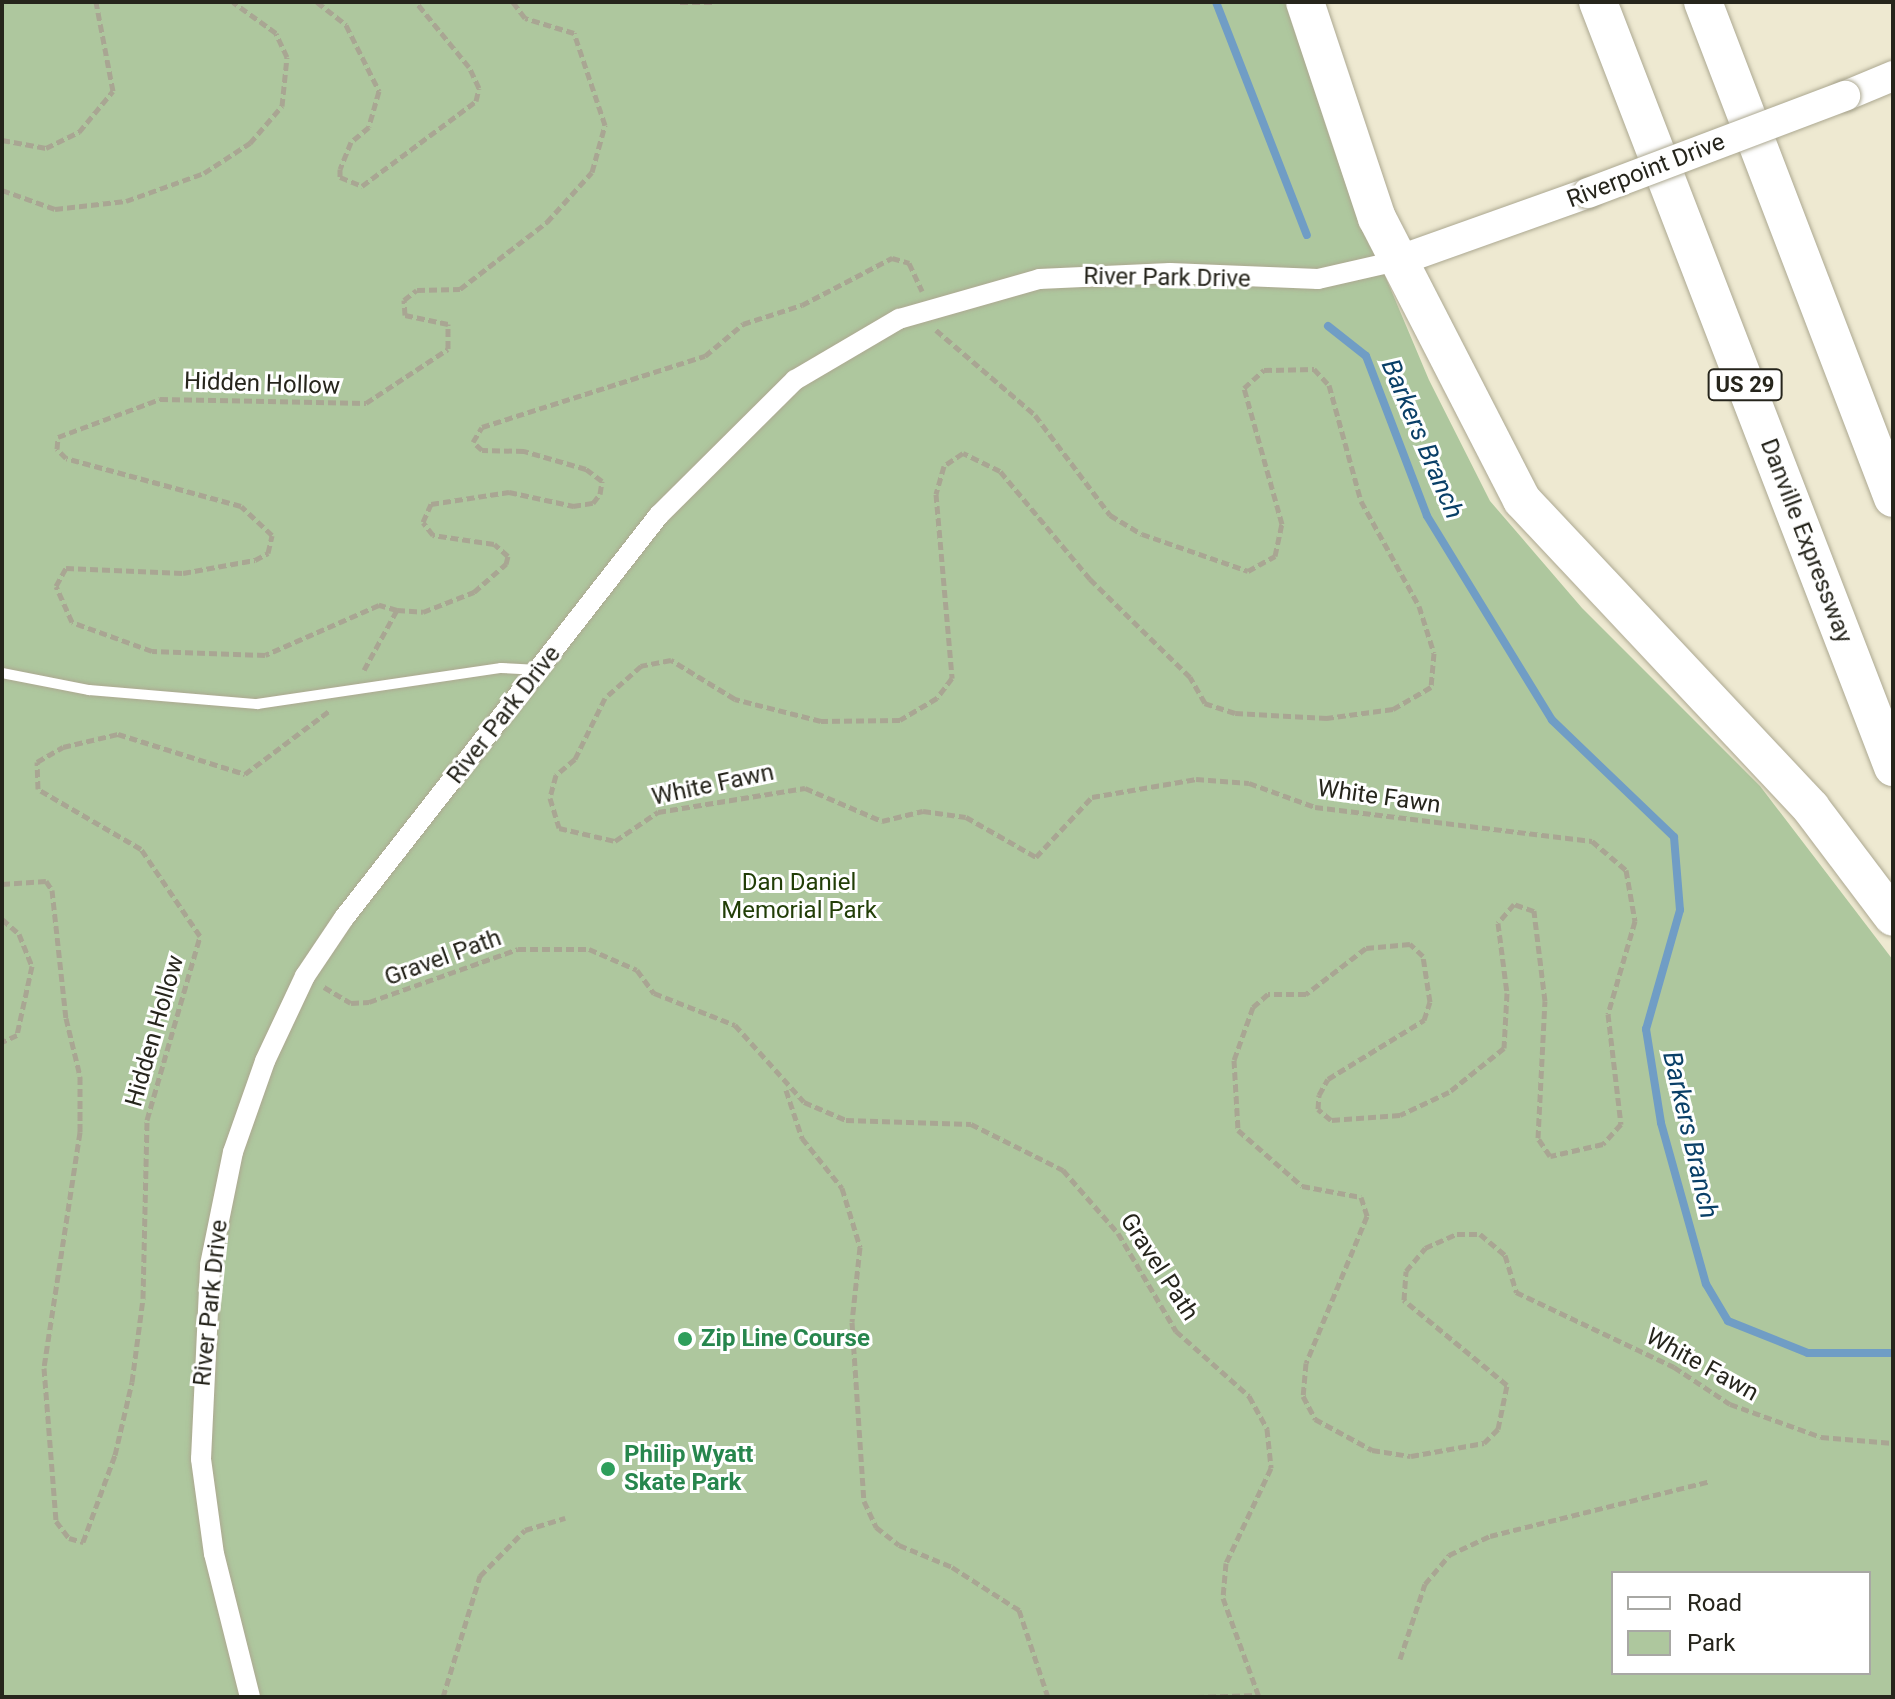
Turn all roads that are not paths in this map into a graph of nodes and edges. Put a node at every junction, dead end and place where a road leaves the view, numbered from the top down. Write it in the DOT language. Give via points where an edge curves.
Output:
graph roads {
  1 [pos="1305,2"];
  2 [pos="1598,2"];
  3 [pos="1703,2"];
  4 [pos="1893,76"];
  5 [pos="1397,261"];
  6 [pos="1893,498"];
  7 [pos="540,670"];
  8 [pos="2,673"];
  9 [pos="1893,767"];
  10 [pos="1893,917"];
  11 [pos="250,1697"];
  1 -- 5 [label="highway"];
  2 -- 9 [label="highway, Danville Expressway / US 29"];
  3 -- 6 [label="highway"];
  4 -- 5 [label="street, Riverpoint Drive, bridge"];
  5 -- 7 [label="street, River Park Drive" via="1318,279 1144,273 1039,279 927,309 849,344 761,409 659,515"];
  5 -- 10 [label="highway" via="1522,500 1811,808"];
  7 -- 8 [label="lane" via="501,668 257,704 173,700"];
  7 -- 11 [label="street, River Park Drive" via="305,976 233,1152 200,1364 201,1459 214,1554"];
}
